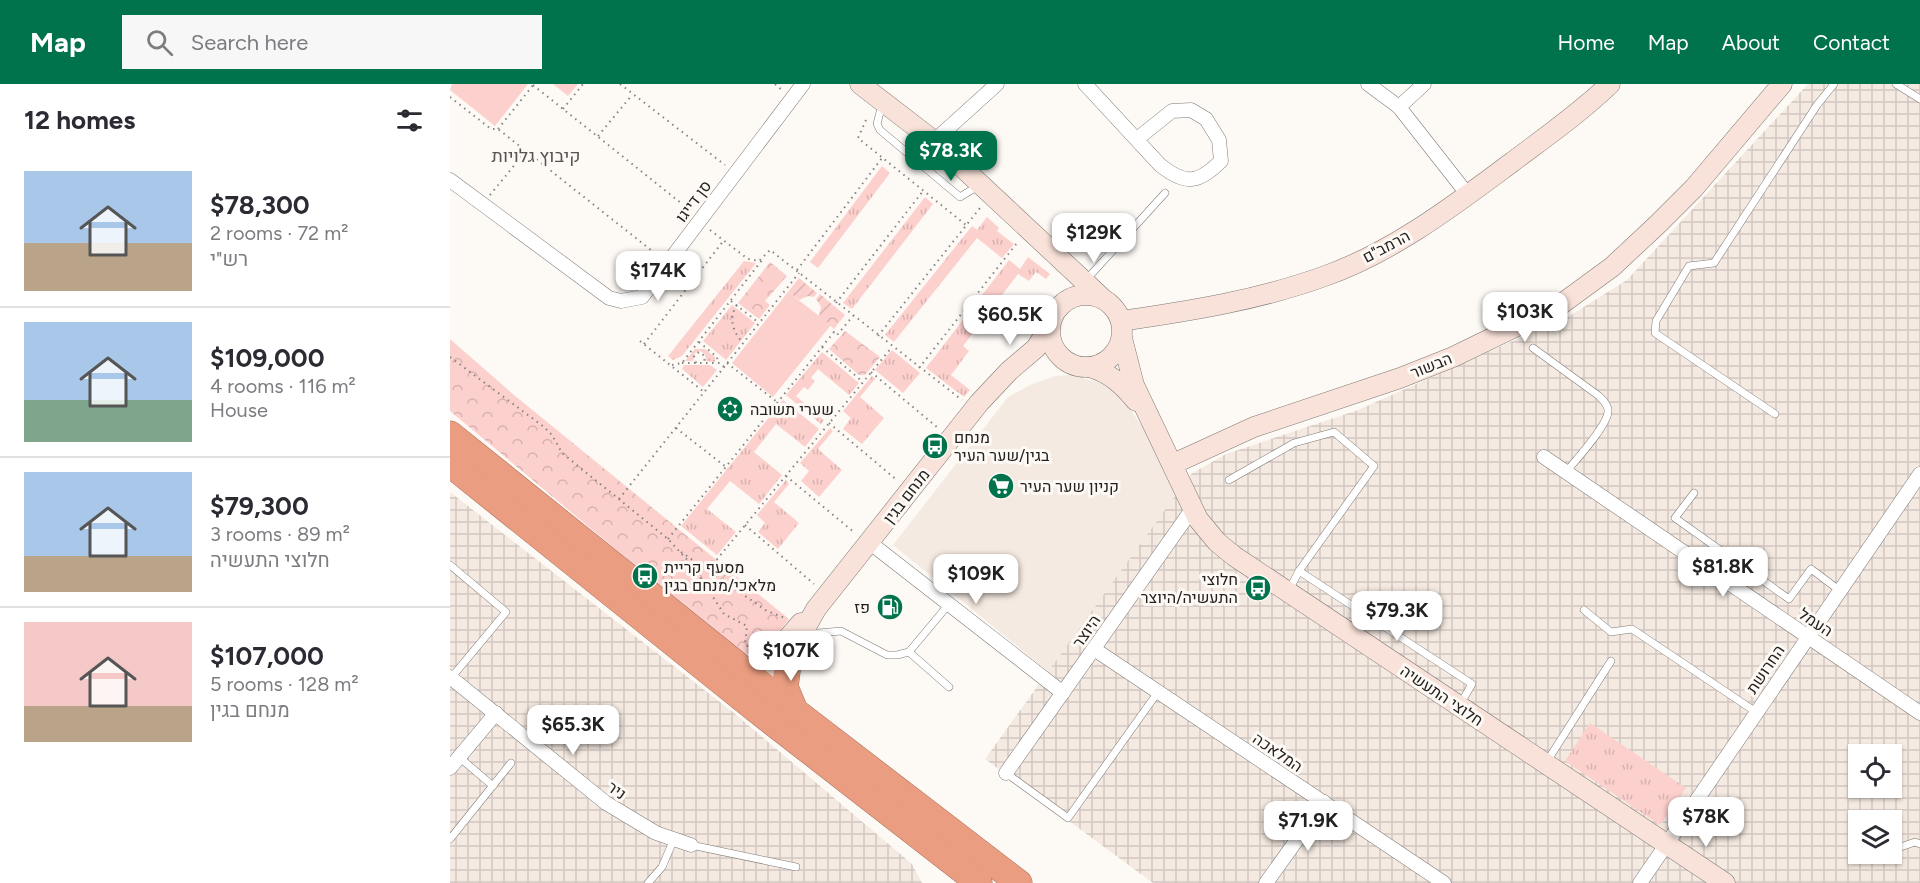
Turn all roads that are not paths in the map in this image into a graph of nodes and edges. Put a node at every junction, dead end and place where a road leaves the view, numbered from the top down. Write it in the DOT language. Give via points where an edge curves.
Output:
graph roads {
  1 [pos="803,84"];
  2 [pos="860,84"];
  3 [pos="997,84"];
  4 [pos="1085,84"];
  5 [pos="1368,84"];
  6 [pos="1424,84"];
  7 [pos="1610,84"];
  8 [pos="1782,84"];
  9 [pos="1834,84"];
  10 [pos="1896,84"];
  11 [pos="1920,99"];
  12 [pos="883,101"];
  13 [pos="1399,107"];
  14 [pos="1137,139"];
  15 [pos="934,141"];
  16 [pos="450,180"];
  17 [pos="981,184"];
  18 [pos="1165,193"];
  19 [pos="1468,195"];
  20 [pos="1061,259"];
  21 [pos="1085,281"];
  22 [pos="1101,297"];
  23 [pos="1059,307"];
  24 [pos="1050,326"];
  25 [pos="1122,330"];
  26 [pos="1533,348"];
  27 [pos="1067,362"];
  28 [pos="1089,367"];
  29 [pos="996,384"];
  30 [pos="1775,414"];
  31 [pos="1151,419"];
  32 [pos="450,434"];
  33 [pos="1544,457"];
  34 [pos="450,464"];
  35 [pos="1173,464"];
  36 [pos="1566,472"];
  37 [pos="1920,474"];
  38 [pos="1229,480"];
  39 [pos="1694,493"];
  40 [pos="1193,508"];
  41 [pos="863,538"];
  42 [pos="450,565"];
  43 [pos="1299,571"];
  44 [pos="1839,590"];
  45 [pos="1288,592"];
  46 [pos="949,604"];
  47 [pos="816,609"];
  48 [pos="1584,610"];
  49 [pos="1807,636"];
  50 [pos="795,645"];
  51 [pos="1094,649"];
  52 [pos="909,652"];
  53 [pos="1611,661"];
  54 [pos="451,677"];
  55 [pos="757,682"];
  56 [pos="949,687"];
  57 [pos="1158,692"];
  58 [pos="1063,693"];
  59 [pos="1459,706"];
  60 [pos="795,711"];
  61 [pos="1756,712"];
  62 [pos="496,713"];
  63 [pos="1920,713"];
  64 [pos="454,763"];
  65 [pos="511,763"];
  66 [pos="1545,763"];
  67 [pos="1006,773"];
  68 [pos="493,786"];
  69 [pos="1324,802"];
  70 [pos="450,839"];
  71 [pos="674,839"];
  72 [pos="1667,844"];
  73 [pos="1920,844"];
  74 [pos="691,845"];
  75 [pos="1902,847"];
  76 [pos="796,867"];
  77 [pos="976,879"];
  78 [pos="648,883"];
  79 [pos="1019,883"];
  80 [pos="1266,883"];
  81 [pos="1444,883"];
  82 [pos="1640,883"];
  83 [pos="1725,883"];
  1 -- 16 [label="street, סן דייגו" via="642,297 632,301 609,298"];
  2 -- 12 [label="street"];
  3 -- 15 [label="street"];
  4 -- 14 [label="street"];
  5 -- 13 [label="street"];
  6 -- 13 [label="street"];
  7 -- 19 [label="street, הרמב\"ם"];
  8 -- 35 [label="street, הבשור" via="1658,225 1612,267 1560,305 1453,357 1254,427"];
  9 -- 30 [label="lane" via="1714,263 1689,266 1656,321 1656,333"];
  10 -- 11 [label="lane"];
  12 -- 15 [label="street"];
  12 -- 17 [label="lane" via="876,124 880,130 960,197"];
  13 -- 19 [label="street"];
  14 -- 14 [label="street" via="1160,165 1184,180 1205,176 1221,161 1219,140 1206,119 1191,110 1172,111"];
  15 -- 17 [label="street"];
  17 -- 20 [label="street"];
  18 -- 21 [label="lane"];
  19 -- 25 [label="street, הרמב\"ם" via="1377,252 1326,276"];
  20 -- 21 [label="street"];
  20 -- 23 [label="street" via="1067,288"];
  21 -- 22 [label="street"];
  22 -- 23 [label="street" via="1078,295"];
  22 -- 25 [label="street" via="1117,311"];
  23 -- 24 [label="street"];
  24 -- 27 [label="street" via="1055,350"];
  24 -- 29 [label="street, מנחם בגין" via="1036,348"];
  25 -- 28 [label="street" via="1114,355"];
  25 -- 31 [label="street, חלוצי התעשיה" via="1128,371"];
  26 -- 36 [label="lane" via="1606,404 1604,423"];
  27 -- 28 [label="street"];
  27 -- 29 [label="street, מנחם בגין" via="1023,367"];
  28 -- 31 [label="street, חלוצי התעשיה" via="1115,378"];
  29 -- 41 [label="street, מנחם בגין"];
  31 -- 35 [label="street, חלוצי התעשיה"];
  32 -- 55 [label="highway"];
  33 -- 36 [label="street, העמל"];
  34 -- 55 [label="highway"];
  35 -- 40 [label="street, חלוצי התעשיה"];
  36 -- 49 [label="street, העמל"];
  37 -- 44 [label="street, החרושת"];
  38 -- 43 [label="lane" via="1294,443 1334,432 1374,466"];
  39 -- 44 [label="lane" via="1675,518 1789,599 1811,569"];
  40 -- 45 [label="street, חלוצי התעשיה" via="1217,542"];
  40 -- 51 [label="street, היוצר"];
  41 -- 46 [label="street"];
  41 -- 47 [label="street, מנחם בגין"];
  42 -- 54 [label="lane" via="506,612"];
  43 -- 45 [label="lane"];
  43 -- 59 [label="lane" via="1472,684"];
  44 -- 49 [label="street, החרושת"];
  45 -- 59 [label="street, חלוצי התעשיה"];
  46 -- 52 [label="lane"];
  46 -- 58 [label="street"];
  47 -- 50 [label="street, מנחם בגין"];
  47 -- 55 [label="street, מנחם בגין" via="791,632"];
  48 -- 61 [label="lane" via="1611,632 1632,629"];
  49 -- 61 [label="street, החרושת"];
  49 -- 63 [label="street, העמל"];
  50 -- 52 [label="lane" via="829,630 850,634 887,655"];
  50 -- 55 [label="street, מנחם בגין"];
  50 -- 60 [label="highway" via="785,687"];
  51 -- 57 [label="street, המלאכה"];
  51 -- 58 [label="street, היוצר"];
  52 -- 56 [label="lane"];
  53 -- 66 [label="lane"];
  54 -- 62 [label="street, ניר"];
  55 -- 60 [label="highway"];
  55 -- 77 [label="highway" via="938,851 948,865"];
  57 -- 67 [label="lane" via="1068,818"];
  57 -- 69 [label="street, המלאכה"];
  58 -- 67 [label="street, היוצר"];
  59 -- 66 [label="street, חלוצי התעשיה"];
  60 -- 77 [label="highway"];
  61 -- 72 [label="street, החרושת"];
  62 -- 64 [label="street"];
  62 -- 71 [label="street, ניר" via="606,803 656,833"];
  64 -- 68 [label="lane"];
  65 -- 68 [label="lane"];
  66 -- 72 [label="street, חלוצי התעשיה"];
  68 -- 70 [label="lane"];
  69 -- 80 [label="street"];
  69 -- 81 [label="street, המלאכה"];
  71 -- 74 [label="street, ניר"];
  71 -- 78 [label="lane" via="662,867"];
  72 -- 82 [label="street, החרושת"];
  72 -- 83 [label="street, חלוצי התעשיה"];
  73 -- 75 [label="lane"];
  74 -- 76 [label="lane"];
  77 -- 79 [label="highway"];
}
